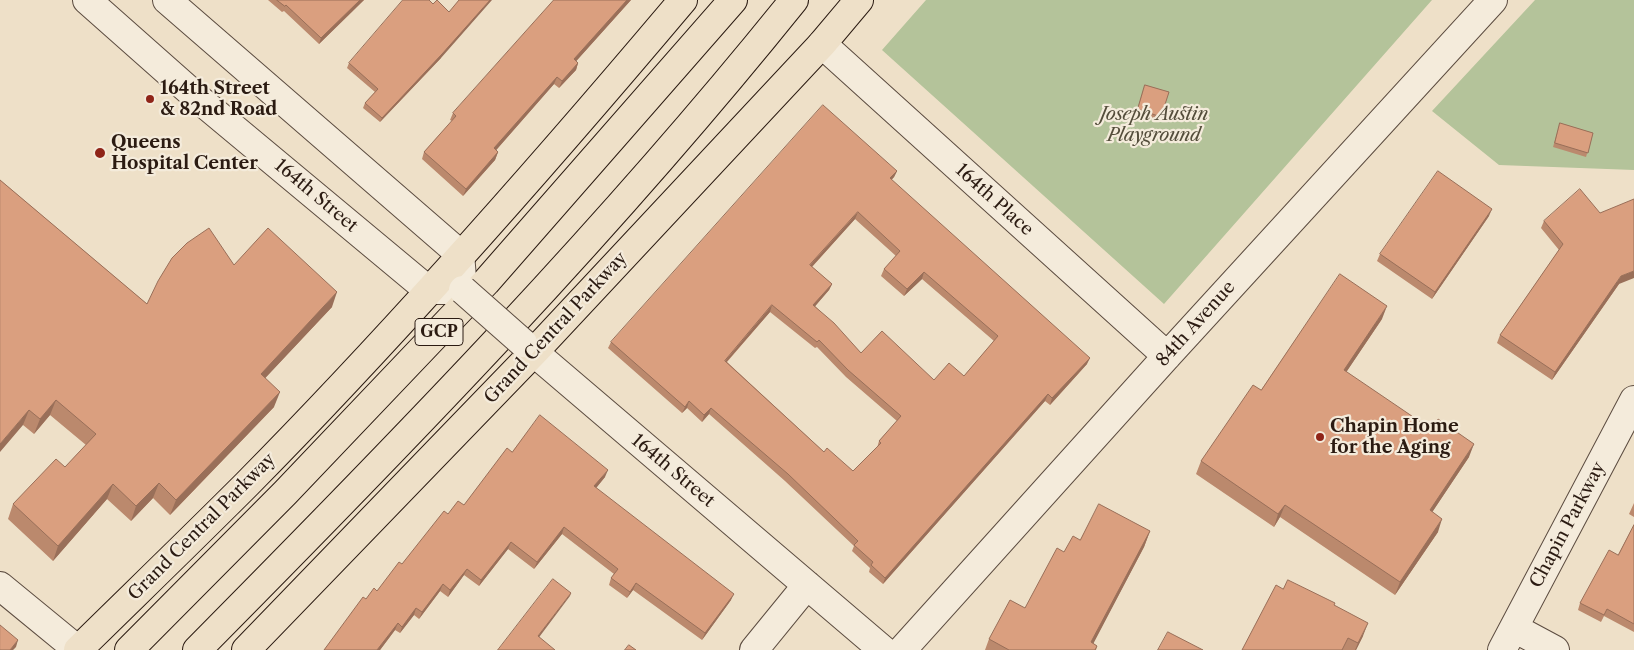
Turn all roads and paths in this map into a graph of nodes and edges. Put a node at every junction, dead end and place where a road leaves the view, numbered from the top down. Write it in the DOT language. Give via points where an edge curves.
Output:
graph roads {
  1 [pos="87,0"];
  2 [pos="167,0"];
  3 [pos="683,0"];
  4 [pos="733,0"];
  5 [pos="794,0"];
  6 [pos="859,0"];
  7 [pos="1493,0"];
  8 [pos="822,44"];
  9 [pos="460,254"];
  10 [pos="428,290"];
  11 [pos="463,290"];
  12 [pos="528,348"];
  13 [pos="1167,356"];
  14 [pos="1634,400"];
  15 [pos="807,585"];
  16 [pos="0,586"];
  17 [pos="1508,639"];
  18 [pos="78,650"];
  19 [pos="129,650"];
  20 [pos="197,650"];
  21 [pos="246,650"];
  22 [pos="754,650"];
  23 [pos="883,650"];
  24 [pos="902,650"];
  25 [pos="1555,650"];
  1 -- 10 [label="street, 164th Street" via="201,101"];
  2 -- 9 [label="street"];
  3 -- 9 [label="main road, Grand Central Parkway"];
  4 -- 19 [label="main road, Grand Central Parkway / GCP" via="486,282"];
  5 -- 20 [label="main road, Grand Central Parkway / GCP" via="580,248 385,459"];
  6 -- 8 [label="main road, Grand Central Parkway"];
  7 -- 13 [label="street, 84th Avenue"];
  8 -- 12 [label="main road, Grand Central Parkway"];
  8 -- 13 [label="street, 164th Place"];
  9 -- 10 [label="main road, Grand Central Parkway"];
  9 -- 11 [label="street"];
  10 -- 11 [label="street"];
  10 -- 18 [label="main road, Grand Central Parkway" via="247,483"];
  11 -- 12 [label="street, 164th Street, bridge"];
  12 -- 15 [label="street, 164th Street"];
  12 -- 21 [label="main road, Grand Central Parkway"];
  13 -- 24 [label="street, 84th Avenue"];
  14 -- 17 [label="street, Chapin Parkway"];
  15 -- 22 [label="street"];
  15 -- 23 [label="street, 164th Street"];
  16 -- 18 [label="street"];
  17 -- 25 [label="street"];
}
